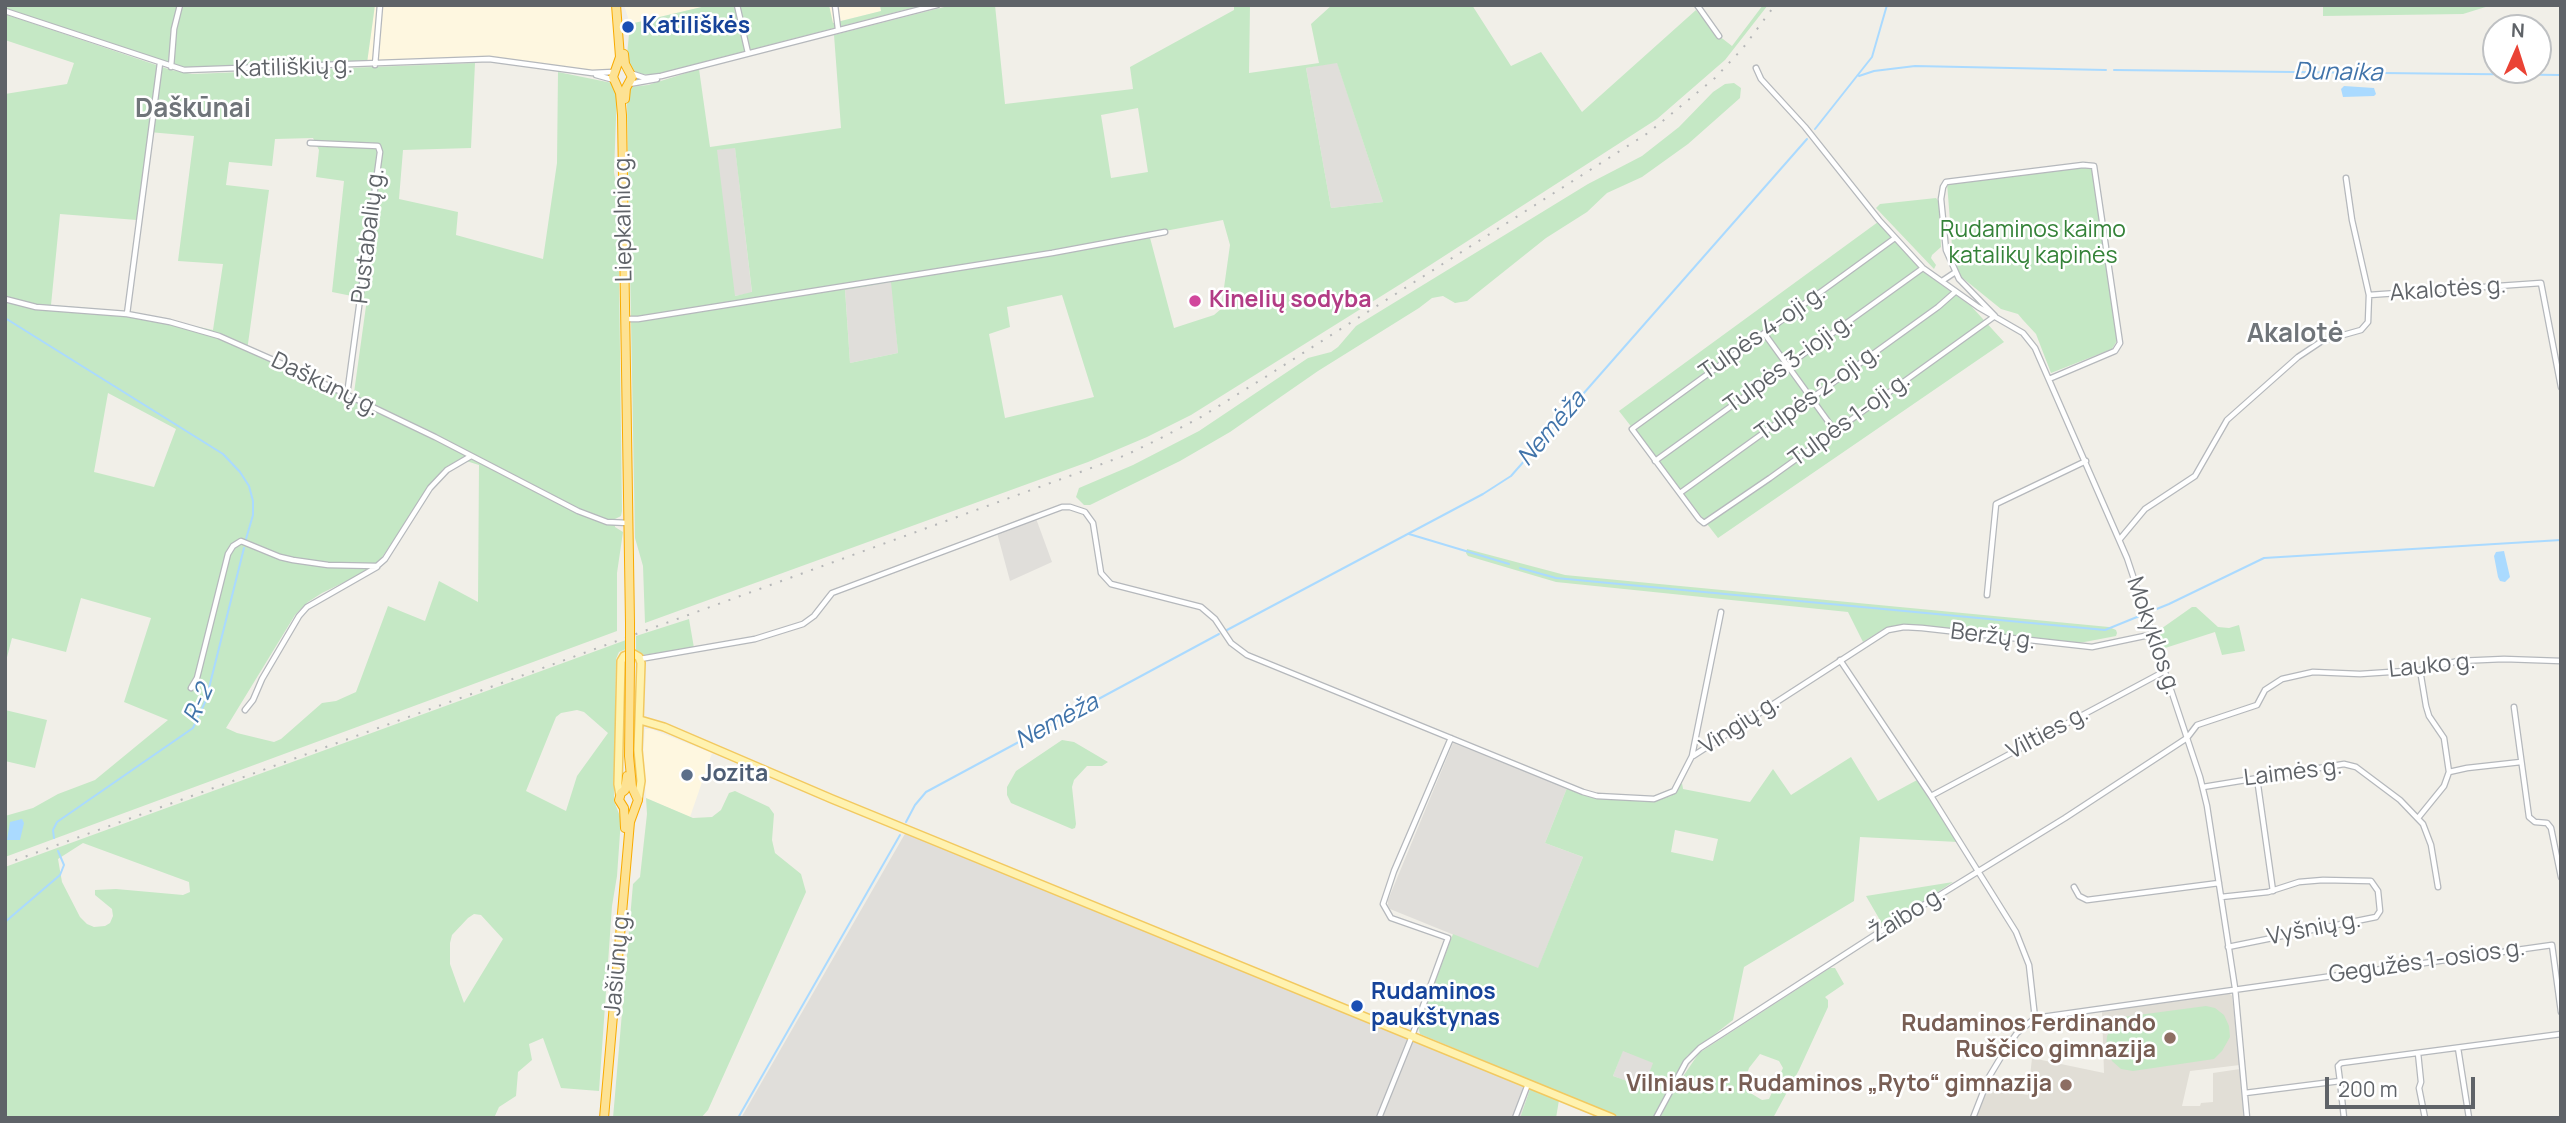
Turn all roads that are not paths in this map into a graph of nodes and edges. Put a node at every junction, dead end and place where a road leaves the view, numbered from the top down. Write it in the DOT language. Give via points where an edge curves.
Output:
graph roads {
  1 [pos="180,5"];
  2 [pos="380,5"];
  3 [pos="619,5"];
  4 [pos="737,5"];
  5 [pos="835,5"];
  6 [pos="937,5"];
  7 [pos="1697,5"];
  8 [pos="5,11"];
  9 [pos="838,29"];
  10 [pos="1718,36"];
  11 [pos="748,53"];
  12 [pos="160,63"];
  13 [pos="376,65"];
  14 [pos="171,67"];
  15 [pos="1756,68"];
  16 [pos="629,71"];
  17 [pos="661,76"];
  18 [pos="620,79"];
  19 [pos="310,143"];
  20 [pos="2346,178"];
  21 [pos="1165,232"];
  22 [pos="1895,238"];
  23 [pos="1923,268"];
  24 [pos="1954,273"];
  25 [pos="1942,281"];
  26 [pos="1955,292"];
  27 [pos="2369,295"];
  28 [pos="5,299"];
  29 [pos="127,314"];
  30 [pos="1995,316"];
  31 [pos="625,319"];
  32 [pos="1764,333"];
  33 [pos="1788,366"];
  34 [pos="2049,379"];
  35 [pos="2561,387"];
  36 [pos="347,395"];
  37 [pos="1812,398"];
  38 [pos="1835,431"];
  39 [pos="471,456"];
  40 [pos="1655,461"];
  41 [pos="2086,461"];
  42 [pos="1680,493"];
  43 [pos="628,523"];
  44 [pos="2120,539"];
  45 [pos="377,566"];
  46 [pos="1987,595"];
  47 [pos="1721,612"];
  48 [pos="2154,634"];
  49 [pos="640,659"];
  50 [pos="1840,660"];
  51 [pos="2561,661"];
  52 [pos="2420,670"];
  53 [pos="2165,671"];
  54 [pos="2304,673"];
  55 [pos="191,688"];
  56 [pos="2514,707"];
  57 [pos="245,710"];
  58 [pos="640,720"];
  59 [pos="1451,738"];
  60 [pos="2187,738"];
  61 [pos="1692,756"];
  62 [pos="2521,762"];
  63 [pos="2449,772"];
  64 [pos="2257,778"];
  65 [pos="2203,787"];
  66 [pos="630,794"];
  67 [pos="1931,796"];
  68 [pos="629,808"];
  69 [pos="2418,818"];
  70 [pos="1979,870"];
  71 [pos="2561,877"];
  72 [pos="2219,883"];
  73 [pos="2074,887"];
  74 [pos="2438,887"];
  75 [pos="2273,891"];
  76 [pos="2221,897"];
  77 [pos="2561,944"];
  78 [pos="2552,945"];
  79 [pos="2228,947"];
  80 [pos="2235,988"];
  81 [pos="2561,1012"];
  82 [pos="2035,1018"];
  83 [pos="2561,1034"];
  84 [pos="1412,1036"];
  85 [pos="2458,1048"];
  86 [pos="2418,1053"];
  87 [pos="2340,1081"];
  88 [pos="1529,1083"];
  89 [pos="2245,1093"];
  90 [pos="602,1118"];
  91 [pos="1379,1118"];
  92 [pos="1515,1118"];
  93 [pos="1612,1118"];
  94 [pos="1656,1118"];
  95 [pos="1973,1118"];
  96 [pos="2247,1118"];
  97 [pos="2344,1118"];
  98 [pos="2425,1118"];
  99 [pos="2469,1118"];
  1 -- 14 [label="street"];
  2 -- 13 [label="street"];
  3 -- 16 [label="highway, Liepkalnio g."];
  3 -- 18 [label="highway, Liepkalnio g."];
  4 -- 11 [label="street"];
  5 -- 9 [label="street"];
  6 -- 9 [label="street, Katiliškių g."];
  7 -- 10 [label="street"];
  8 -- 12 [label="street, Katiliškių g."];
  9 -- 11 [label="street, Katiliškių g."];
  11 -- 17 [label="street, Katiliškių g."];
  12 -- 14 [label="street, Katiliškių g."];
  12 -- 29 [label="street"];
  13 -- 14 [label="street, Katiliškių g." via="199,71"];
  13 -- 18 [label="street, Katiliškių g." via="489,59"];
  15 -- 22 [label="street, Mokyklos g."];
  16 -- 17 [label="street, Katiliškių g." via="640,77"];
  16 -- 18 [label="highway"];
  16 -- 18 [label="highway, Liepkalnio g." via="632,80"];
  17 -- 18 [label="street, Katiliškių g." via="652,81"];
  18 -- 31 [label="highway, Liepkalnio g."];
  19 -- 36 [label="street, Pustabalių g." via="378,146 380,152"];
  20 -- 27 [label="street, Akalotės g."];
  21 -- 31 [label="street"];
  22 -- 23 [label="street, Mokyklos g."];
  22 -- 32 [label="street, Tulpės 4-oji g."];
  23 -- 25 [label="street, Mokyklos g."];
  23 -- 33 [label="street, Tulpės 3-ioji g."];
  24 -- 25 [label="street"];
  24 -- 30 [label="street"];
  24 -- 34 [label="street" via="1944,242 1941,199 1946,181 2094,166 2120,343 2115,351"];
  25 -- 26 [label="street, Mokyklos g."];
  26 -- 30 [label="street, Mokyklos g."];
  26 -- 37 [label="street, Tulpės 2-oji g."];
  27 -- 35 [label="street, Akalotės g." via="2541,284"];
  27 -- 44 [label="street" via="2368,322 2361,330 2322,341 2298,357 2227,421 2195,476 2145,509"];
  28 -- 29 [label="street, Daškūnų g." via="36,307"];
  29 -- 36 [label="street, Daškūnų g." via="219,335"];
  30 -- 34 [label="street, Mokyklos g." via="2030,340"];
  30 -- 38 [label="street, Tulpės 1-oji g."];
  31 -- 43 [label="highway, Liepkalnio g."];
  32 -- 33 [label="street"];
  32 -- 40 [label="street, Tulpės 4-oji g." via="1632,429"];
  33 -- 37 [label="street"];
  33 -- 40 [label="street, Tulpės 3-ioji g."];
  34 -- 41 [label="street, Mokyklos g."];
  36 -- 39 [label="street, Daškūnų g."];
  37 -- 38 [label="street"];
  37 -- 42 [label="street, Tulpės 2-oji g."];
  38 -- 42 [label="street, Tulpės 1-oji g." via="1704,523"];
  39 -- 43 [label="street, Daškūnų g." via="586,514"];
  39 -- 45 [label="street" via="447,470 430,488"];
  40 -- 42 [label="street"];
  41 -- 44 [label="street, Mokyklos g."];
  41 -- 46 [label="street" via="1996,503"];
  43 -- 66 [label="highway, Jašiūnų g., bridge"];
  44 -- 48 [label="street, Mokyklos g."];
  45 -- 55 [label="street" via="293,560 236,543 228,554"];
  45 -- 57 [label="street" via="307,607"];
  47 -- 61 [label="street, Vingių g."];
  48 -- 50 [label="street, Beržų g." via="2078,647 1905,627 1881,633"];
  48 -- 53 [label="street, Mokyklos g."];
  49 -- 58 [label="main road"];
  49 -- 59 [label="street" via="755,639 803,624 832,593 1070,506 1085,512 1093,523 1101,573 1111,584 1201,607 1247,655"];
  49 -- 66 [label="main road" via="628,654 621,661 618,784"];
  50 -- 61 [label="street, Vingių g."];
  50 -- 67 [label="street"];
  51 -- 52 [label="street, Lauko g." via="2471,660"];
  52 -- 54 [label="street, Lauko g."];
  52 -- 63 [label="street" via="2429,716 2444,738"];
  53 -- 60 [label="street, Mokyklos g."];
  53 -- 67 [label="street, Vilties g."];
  54 -- 60 [label="street, Žaibo g." via="2265,690 2253,707 2203,722"];
  56 -- 62 [label="street"];
  58 -- 66 [label="main road"];
  58 -- 84 [label="main road"];
  59 -- 61 [label="street" via="1597,796 1654,799 1669,794"];
  59 -- 84 [label="street" via="1383,904 1391,918 1448,938"];
  60 -- 65 [label="street, Mokyklos g."];
  60 -- 70 [label="street, Žaibo g."];
  62 -- 63 [label="street"];
  62 -- 71 [label="street" via="2529,817 2551,828"];
  63 -- 69 [label="street" via="2444,786"];
  64 -- 65 [label="street, Laimės g."];
  64 -- 69 [label="street, Laimės g." via="2350,764"];
  64 -- 75 [label="street"];
  65 -- 72 [label="street, Mokyklos g."];
  66 -- 68 [label="highway, Jašiūnų g."];
  66 -- 68 [label="highway, Jašiūnų g." via="619,803"];
  67 -- 70 [label="street"];
  68 -- 90 [label="highway, Jašiūnų g."];
  69 -- 74 [label="street, Laimės g." via="2431,845"];
  70 -- 82 [label="street" via="2023,945"];
  70 -- 94 [label="street, Žaibo g." via="1700,1048 1686,1062"];
  72 -- 73 [label="street" via="2087,900"];
  72 -- 76 [label="street, Mokyklos g."];
  75 -- 76 [label="street, Vyšnių g."];
  75 -- 79 [label="street, Vyšnių g." via="2299,882 2371,881 2378,891 2380,911 2376,916"];
  76 -- 79 [label="street, Mokyklos g."];
  77 -- 78 [label="street"];
  78 -- 80 [label="street, Gegužės 1-osios g."];
  78 -- 81 [label="street, Gegužės 1-osios g."];
  79 -- 80 [label="street, Mokyklos g."];
  80 -- 82 [label="street, Gegužės 1-osios g."];
  80 -- 89 [label="street, Mokyklos g."];
  82 -- 95 [label="street" via="2007,1047"];
  83 -- 85 [label="street"];
  84 -- 88 [label="main road"];
  84 -- 91 [label="street"];
  85 -- 86 [label="street"];
  85 -- 99 [label="street"];
  86 -- 87 [label="street" via="2341,1063"];
  86 -- 98 [label="street"];
  87 -- 89 [label="street"];
  87 -- 97 [label="street"];
  88 -- 92 [label="street"];
  88 -- 93 [label="main road"];
  89 -- 96 [label="street, Mokyklos g."];
}
